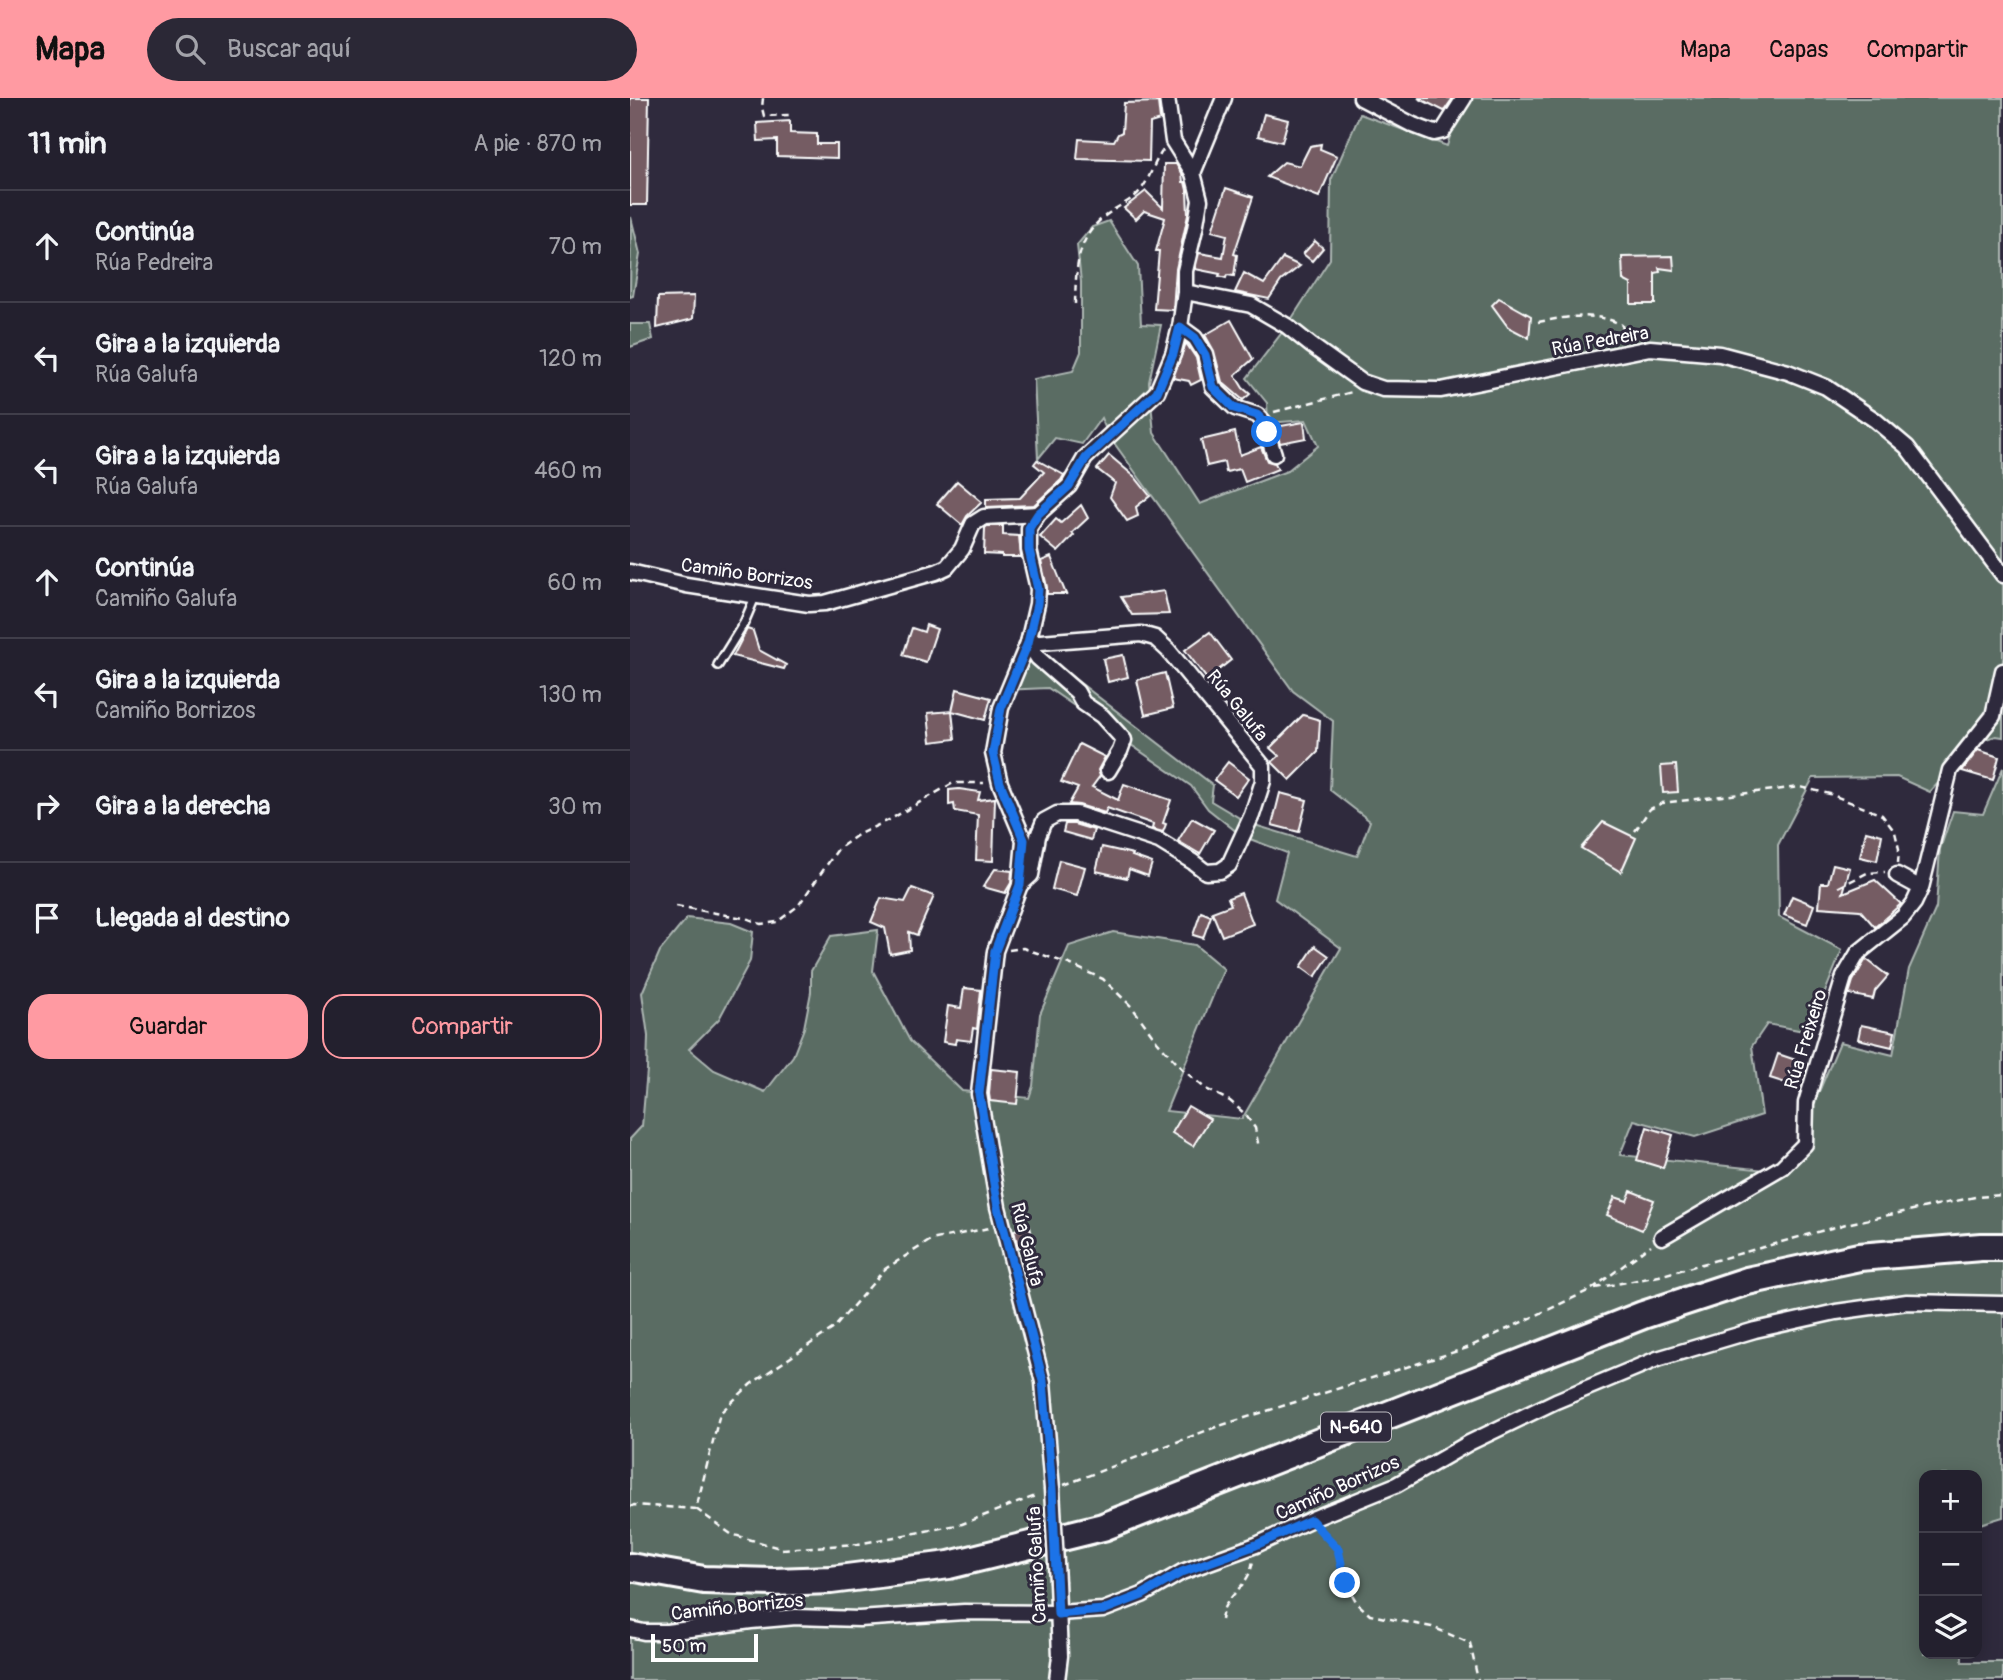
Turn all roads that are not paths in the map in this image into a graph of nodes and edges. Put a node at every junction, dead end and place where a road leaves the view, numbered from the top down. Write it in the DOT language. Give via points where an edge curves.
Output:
graph roads {
  1 [pos="1167,98"];
  2 [pos="1224,98"];
  3 [pos="1361,98"];
  4 [pos="1464,98"];
  5 [pos="1193,173"];
  6 [pos="1185,292"];
  7 [pos="1180,327"];
  8 [pos="1274,454"];
  9 [pos="1038,514"];
  10 [pos="630,572"];
  11 [pos="2003,575"];
  12 [pos="755,596"];
  13 [pos="1028,643"];
  14 [pos="718,665"];
  15 [pos="2003,671"];
  16 [pos="1108,771"];
  17 [pos="1897,875"];
  18 [pos="1020,885"];
  19 [pos="1921,888"];
  20 [pos="1662,1237"];
  21 [pos="2003,1247"];
  22 [pos="2003,1304"];
  23 [pos="1052,1489"];
  24 [pos="630,1567"];
  25 [pos="1058,1614"];
  26 [pos="630,1629"];
  27 [pos="1057,1680"];
  1 -- 5 [label="street" via="1173,141"];
  2 -- 5 [label="street"];
  3 -- 4 [label="street" via="1434,133 1443,131"];
  5 -- 6 [label="street" via="1200,200"];
  6 -- 7 [label="street"];
  6 -- 11 [label="street, Rúa Pedreira" via="1251,305 1362,382 1383,388 1441,390 1650,348 1720,354 1788,372 1826,387 1907,447"];
  7 -- 8 [label="street" via="1195,338 1205,355 1213,387 1234,408 1263,421"];
  7 -- 9 [label="street" via="1157,392 1086,458 1069,486"];
  9 -- 12 [label="street, Camiño Borrizos" via="984,517 973,524 962,549 947,567 936,572 825,603"];
  9 -- 13 [label="street, Rúa Galufa" via="1029,528 1038,589"];
  10 -- 12 [label="street, Camiño Borrizos"];
  12 -- 14 [label="lane"];
  13 -- 16 [label="street" via="1124,740"];
  13 -- 18 [label="street, Rúa Galufa" via="1001,708 993,753 1024,840"];
  13 -- 18 [label="street, Rúa Galufa" via="1141,634 1155,638 1263,766 1263,781 1229,865 1220,871 1206,872 1160,841 1076,814 1057,814 1044,821 1031,875"];
  15 -- 19 [label="street, Rúa Freixeiro" via="1993,716 1950,771"];
  17 -- 19 [label="street"];
  18 -- 23 [label="street, Rúa Galufa" via="995,951 979,1094 998,1207 1043,1381"];
  19 -- 20 [label="street, Rúa Freixeiro" via="1903,917 1858,953 1844,977 1806,1103 1805,1144 1782,1167"];
  21 -- 24 [label="highway, N-640" via="1859,1257 1747,1281 1643,1315 1102,1527 949,1565 831,1580 774,1582 704,1580"];
  22 -- 25 [label="street, Camiño Borrizos" via="1907,1302 1836,1312 1657,1359 1556,1401 1396,1485 1182,1572 1142,1595 1103,1610"];
  23 -- 25 [label="street, Camiño Galufa, bridge"];
  25 -- 26 [label="street, Camiño Borrizos" via="796,1617 667,1632"];
  25 -- 27 [label="street, Camiño Galufa"];
}
